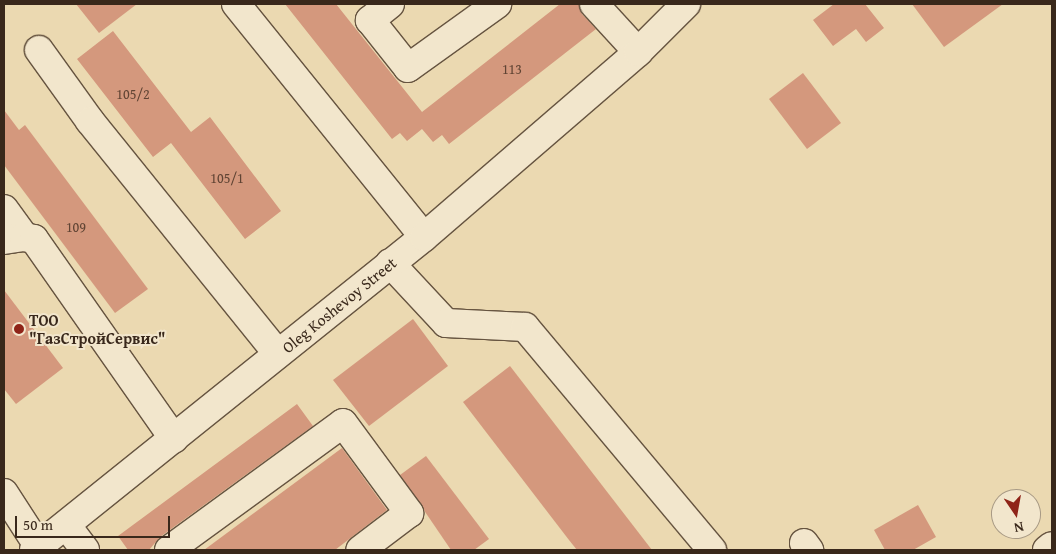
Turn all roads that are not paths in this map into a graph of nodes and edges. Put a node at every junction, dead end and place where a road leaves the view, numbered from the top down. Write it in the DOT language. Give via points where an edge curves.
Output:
graph roads {
  1 [pos="236,4"];
  2 [pos="497,4"];
  3 [pos="594,4"];
  4 [pos="686,4"];
  5 [pos="372,9"];
  6 [pos="39,50"];
  7 [pos="638,52"];
  8 [pos="4,209"];
  9 [pos="424,237"];
  10 [pos="14,238"];
  11 [pos="390,263"];
  12 [pos="278,354"];
  13 [pos="174,439"];
  14 [pos="4,493"];
  15 [pos="67,526"];
  16 [pos="1052,546"];
  17 [pos="37,549"];
  18 [pos="85,550"];
  19 [pos="169,550"];
  20 [pos="360,550"];
  21 [pos="712,550"];
  22 [pos="1047,550"];
  1 -- 9 [label="street"];
  2 -- 5 [label="street" via="408,68"];
  3 -- 7 [label="street"];
  4 -- 7 [label="street, Oleg Koshevoy Street"];
  6 -- 12 [label="street" via="90,121"];
  7 -- 9 [label="street, Oleg Koshevoy Street"];
  8 -- 10 [label="street"];
  9 -- 11 [label="street, Oleg Koshevoy Street"];
  10 -- 13 [label="street" via="34,240"];
  11 -- 12 [label="street, Oleg Koshevoy Street"];
  11 -- 21 [label="street" via="446,323 525,327"];
  12 -- 13 [label="street, Oleg Koshevoy Street"];
  13 -- 15 [label="street, Oleg Koshevoy Street"];
  14 -- 17 [label="street"];
  15 -- 17 [label="street, Oleg Koshevoy Street"];
  15 -- 18 [label="street"];
  16 -- 22 [label="street"];
  19 -- 20 [label="street" via="343,423 409,512"];
}
